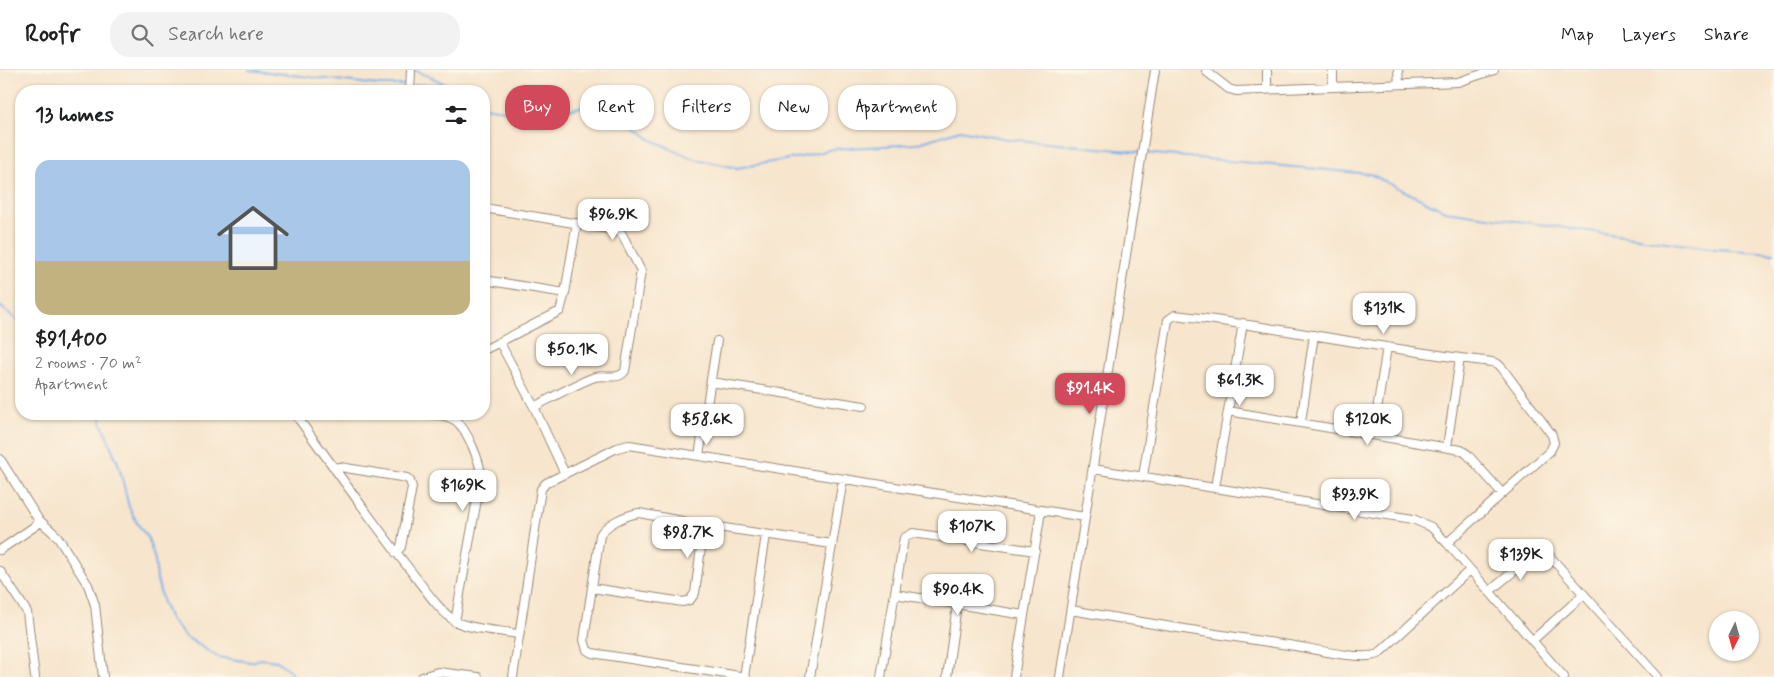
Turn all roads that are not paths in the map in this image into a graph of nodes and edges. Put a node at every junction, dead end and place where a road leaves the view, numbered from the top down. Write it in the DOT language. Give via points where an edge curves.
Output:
graph roads {
  1 [pos="411,70"];
  2 [pos="1155,70"];
  3 [pos="1206,70"];
  4 [pos="1267,70"];
  5 [pos="1333,70"];
  6 [pos="1398,70"];
  7 [pos="1494,70"];
  8 [pos="1472,74"];
  9 [pos="1399,84"];
  10 [pos="410,85"];
  11 [pos="1333,87"];
  12 [pos="1267,89"];
  13 [pos="490,209"];
  14 [pos="577,223"];
  15 [pos="490,281"];
  16 [pos="566,293"];
  17 [pos="1243,322"];
  18 [pos="1314,336"];
  19 [pos="717,341"];
  20 [pos="500,343"];
  21 [pos="490,347"];
  22 [pos="1387,347"];
  23 [pos="1460,358"];
  24 [pos="711,382"];
  25 [pos="864,406"];
  26 [pos="534,407"];
  27 [pos="1228,411"];
  28 [pos="299,420"];
  29 [pos="455,420"];
  30 [pos="1300,422"];
  31 [pos="1373,435"];
  32 [pos="1446,447"];
  33 [pos="699,456"];
  34 [pos="0,459"];
  35 [pos="334,468"];
  36 [pos="1093,469"];
  37 [pos="565,474"];
  38 [pos="1143,476"];
  39 [pos="843,479"];
  40 [pos="1215,487"];
  41 [pos="1502,493"];
  42 [pos="1041,511"];
  43 [pos="1085,517"];
  44 [pos="40,522"];
  45 [pos="704,525"];
  46 [pos="766,535"];
  47 [pos="1447,543"];
  48 [pos="832,544"];
  49 [pos="0,550"];
  50 [pos="1035,551"];
  51 [pos="396,552"];
  52 [pos="1470,570"];
  53 [pos="0,571"];
  54 [pos="592,588"];
  55 [pos="1490,592"];
  56 [pos="895,594"];
  57 [pos="1584,594"];
  58 [pos="957,605"];
  59 [pos="1071,610"];
  60 [pos="1024,615"];
  61 [pos="455,622"];
  62 [pos="518,634"];
  63 [pos="1533,640"];
  64 [pos="1655,676"];
  65 [pos="35,677"];
  66 [pos="103,677"];
  67 [pos="422,677"];
  68 [pos="478,677"];
  69 [pos="513,677"];
  70 [pos="745,677"];
  71 [pos="810,677"];
  72 [pos="882,677"];
  73 [pos="946,677"];
  74 [pos="1014,677"];
  75 [pos="1060,677"];
  76 [pos="1564,677"];
  1 -- 10 [label="street"];
  2 -- 36 [label="street"];
  3 -- 12 [label="street" via="1232,90"];
  4 -- 12 [label="street"];
  5 -- 11 [label="street"];
  6 -- 9 [label="street"];
  7 -- 8 [label="street"];
  8 -- 9 [label="street" via="1458,82"];
  9 -- 11 [label="street"];
  11 -- 12 [label="street"];
  13 -- 14 [label="street"];
  14 -- 16 [label="street"];
  14 -- 26 [label="street" via="619,232 639,265 641,277 625,371 620,376 596,377"];
  15 -- 16 [label="street"];
  16 -- 20 [label="street" via="560,312"];
  17 -- 18 [label="street"];
  17 -- 27 [label="street"];
  17 -- 38 [label="street" via="1175,314 1168,320"];
  18 -- 22 [label="street"];
  18 -- 30 [label="street"];
  19 -- 24 [label="street"];
  20 -- 21 [label="street"];
  20 -- 26 [label="street"];
  22 -- 23 [label="street"];
  22 -- 31 [label="street"];
  23 -- 32 [label="street"];
  23 -- 41 [label="street" via="1498,364 1554,439 1550,451"];
  24 -- 25 [label="street"];
  24 -- 33 [label="street"];
  26 -- 37 [label="street"];
  27 -- 30 [label="street"];
  27 -- 40 [label="street"];
  28 -- 35 [label="street"];
  29 -- 61 [label="street" via="462,427 481,467"];
  30 -- 31 [label="street"];
  31 -- 32 [label="street"];
  32 -- 41 [label="street" via="1467,454"];
  33 -- 37 [label="street" via="623,446"];
  33 -- 39 [label="street"];
  34 -- 44 [label="street"];
  35 -- 51 [label="street"];
  35 -- 51 [label="street" via="410,481 412,487 401,547"];
  36 -- 38 [label="street"];
  36 -- 43 [label="street"];
  37 -- 62 [label="street" via="541,489"];
  38 -- 40 [label="street"];
  39 -- 42 [label="street"];
  39 -- 48 [label="street"];
  40 -- 47 [label="street" via="1413,519 1430,527"];
  41 -- 47 [label="street"];
  42 -- 43 [label="street"];
  42 -- 50 [label="street"];
  43 -- 59 [label="street"];
  44 -- 49 [label="street"];
  44 -- 66 [label="street" via="57,536 88,585 95,605"];
  45 -- 46 [label="street"];
  45 -- 54 [label="street" via="639,513 604,528 600,535"];
  45 -- 54 [label="street" via="695,593 690,600 683,602"];
  46 -- 48 [label="street"];
  46 -- 70 [label="street"];
  47 -- 52 [label="street"];
  48 -- 71 [label="street"];
  50 -- 56 [label="street" via="913,533 904,538"];
  50 -- 60 [label="street"];
  51 -- 61 [label="street"];
  52 -- 55 [label="street"];
  52 -- 59 [label="street" via="1372,656"];
  53 -- 65 [label="street" via="26,612"];
  54 -- 70 [label="street" via="584,640 587,650 592,653"];
  55 -- 57 [label="street" via="1541,550"];
  55 -- 63 [label="street"];
  56 -- 58 [label="street"];
  56 -- 72 [label="street"];
  57 -- 63 [label="street"];
  57 -- 64 [label="street"];
  58 -- 60 [label="street"];
  58 -- 73 [label="street"];
  59 -- 75 [label="street"];
  60 -- 74 [label="street"];
  61 -- 62 [label="street"];
  62 -- 69 [label="street"];
  63 -- 76 [label="street"];
  67 -- 68 [label="street" via="438,672"];
}
